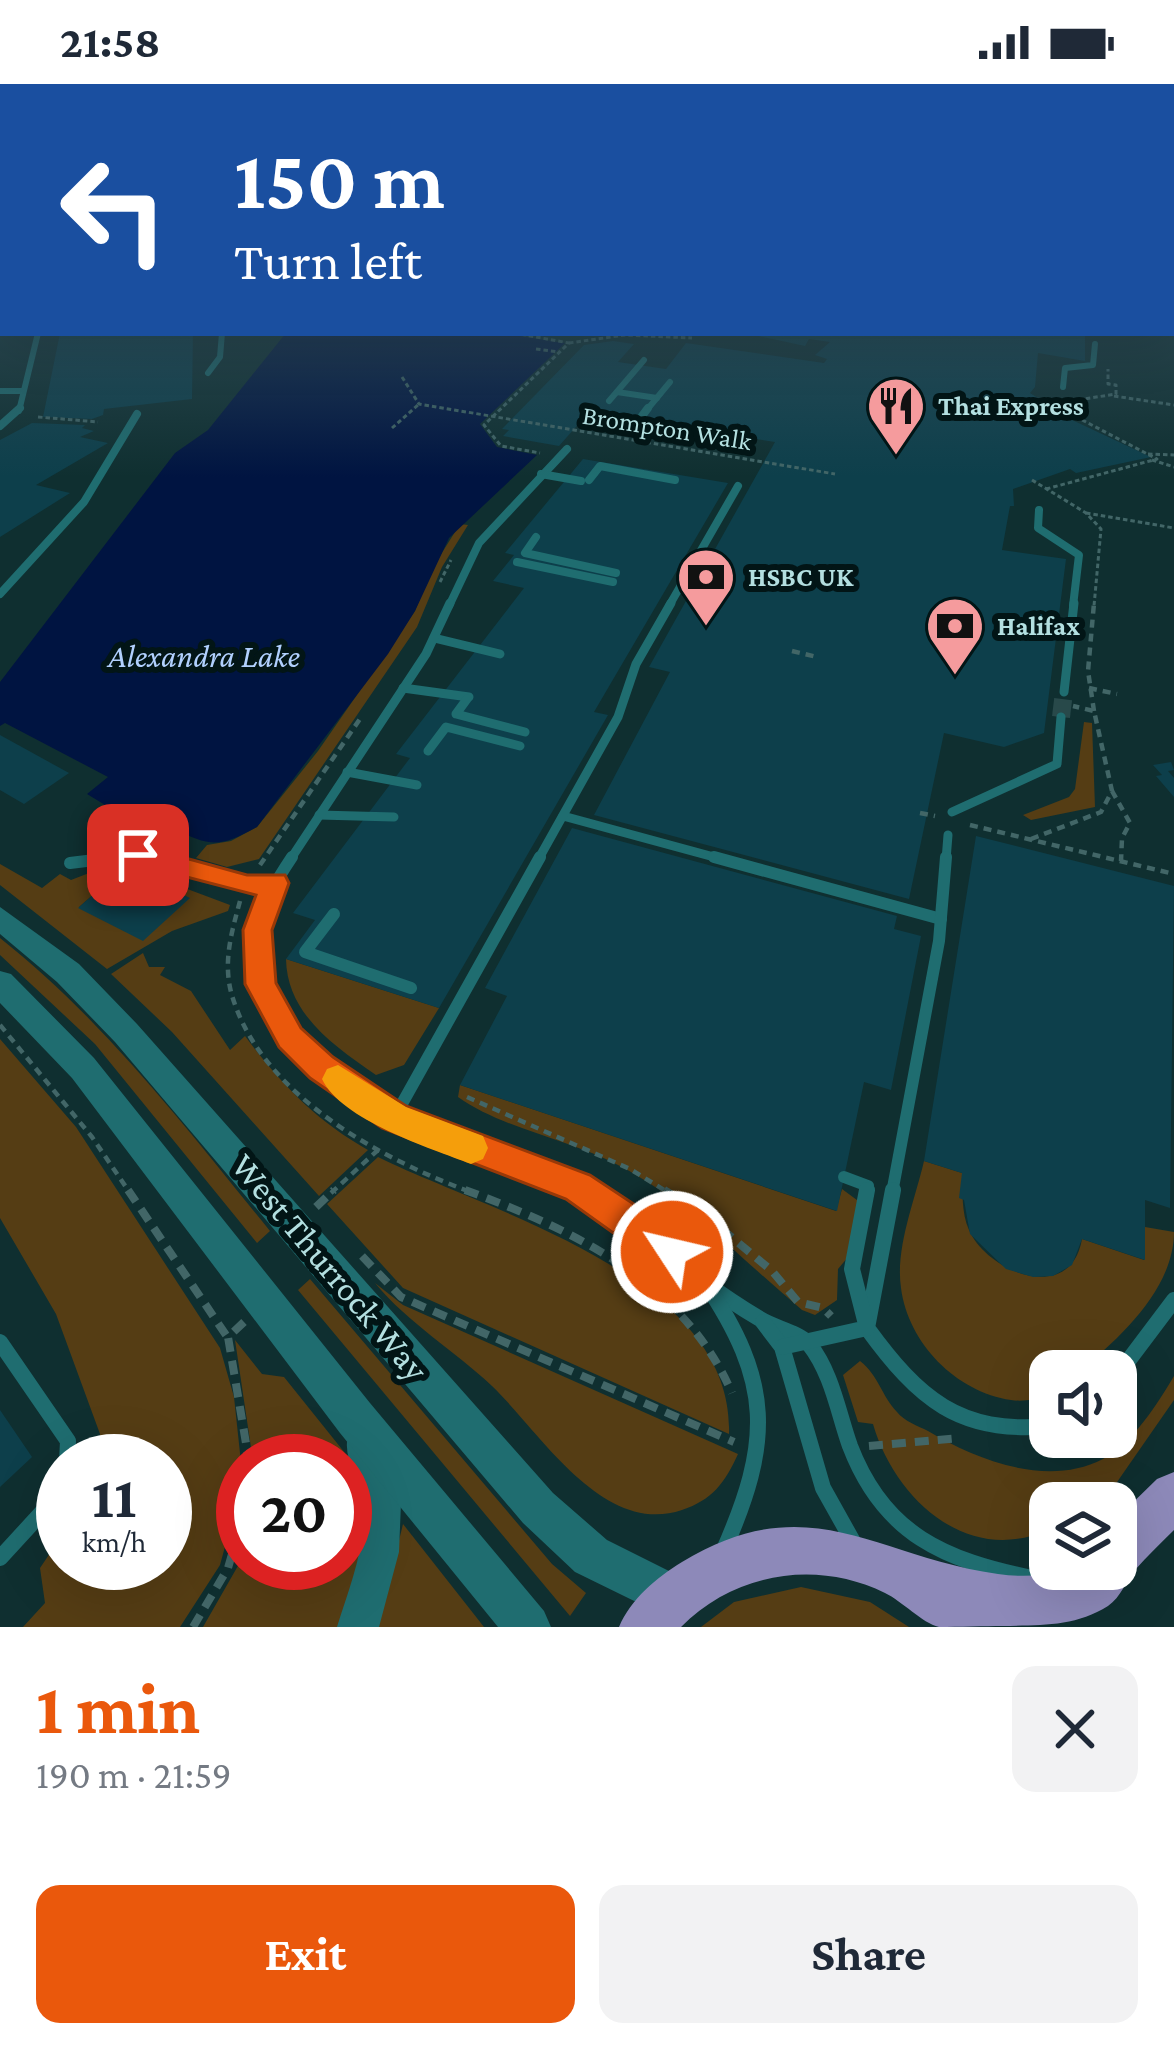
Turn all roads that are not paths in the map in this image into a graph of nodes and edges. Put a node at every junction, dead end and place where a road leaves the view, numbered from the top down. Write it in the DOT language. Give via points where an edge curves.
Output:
graph roads {
  1 [pos="37,336"];
  2 [pos="222,336"];
  3 [pos="1095,339"];
  4 [pos="644,360"];
  5 [pos="208,373"];
  6 [pos="670,382"];
  7 [pos="1064,387"];
  8 [pos="0,391"];
  9 [pos="23,391"];
  10 [pos="617,392"];
  11 [pos="657,398"];
  12 [pos="609,401"];
  13 [pos="137,414"];
  14 [pos="642,416"];
  15 [pos="0,426"];
  16 [pos="567,449"];
  17 [pos="537,470"];
  18 [pos="675,480"];
  19 [pos="738,487"];
  20 [pos="1039,510"];
  21 [pos="536,537"];
  22 [pos="517,562"];
  23 [pos="0,594"];
  24 [pos="434,638"];
  25 [pos="500,654"];
  26 [pos="403,688"];
  27 [pos="1064,692"];
  28 [pos="1061,717"];
  29 [pos="525,732"];
  30 [pos="520,746"];
  31 [pos="428,751"];
  32 [pos="347,772"];
  33 [pos="417,785"];
  34 [pos="952,812"];
  35 [pos="319,815"];
  36 [pos="563,816"];
  37 [pos="394,817"];
  38 [pos="948,835"];
  39 [pos="70,863"];
  40 [pos="275,883"];
  41 [pos="334,914"];
  42 [pos="0,918"];
  43 [pos="941,919"];
  44 [pos="0,983"];
  45 [pos="411,988"];
  46 [pos="394,1118"];
  47 [pos="844,1178"];
  48 [pos="695,1269"];
  49 [pos="1174,1300"];
  50 [pos="761,1319"];
  51 [pos="867,1328"];
  52 [pos="807,1341"];
  53 [pos="0,1342"];
  54 [pos="782,1347"];
  55 [pos="1136,1350"];
  56 [pos="355,1418"];
  57 [pos="1029,1430"];
  58 [pos="63,1434"];
  59 [pos="1174,1496"];
  60 [pos="36,1519"];
  61 [pos="1137,1531"];
  62 [pos="862,1557"];
  63 [pos="0,1558"];
  64 [pos="715,1568"];
  65 [pos="1029,1578"];
  66 [pos="926,1586"];
  67 [pos="1085,1590"];
  68 [pos="659,1612"];
  69 [pos="358,1627"];
  70 [pos="528,1627"];
  71 [pos="976,1627"];
  1 -- 9 [label="lane"];
  2 -- 5 [label="lane"];
  3 -- 7 [label="lane" via="1093,365 1065,368"];
  4 -- 10 [label="lane"];
  6 -- 11 [label="lane"];
  8 -- 9 [label="lane"];
  9 -- 15 [label="lane" via="19,413"];
  10 -- 11 [label="lane"];
  10 -- 12 [label="lane"];
  11 -- 14 [label="lane"];
  13 -- 23 [label="lane" via="99,483"];
  16 -- 17 [label="lane"];
  17 -- 18 [label="lane" via="585,481 600,466"];
  17 -- 24 [label="lane" via="479,543"];
  19 -- 36 [label="lane" via="636,664 618,717"];
  20 -- 27 [label="lane" via="1037,528 1079,555"];
  21 -- 22 [label="lane" via="525,553 615,578"];
  24 -- 25 [label="lane"];
  24 -- 26 [label="lane"];
  26 -- 29 [label="lane" via="468,698 456,714"];
  26 -- 32 [label="lane"];
  28 -- 34 [label="lane" via="1057,764"];
  30 -- 31 [label="lane" via="446,727"];
  32 -- 33 [label="lane"];
  32 -- 35 [label="lane"];
  35 -- 37 [label="lane"];
  35 -- 40 [label="lane"];
  36 -- 43 [label="lane"];
  36 -- 46 [label="lane"];
  38 -- 43 [label="lane"];
  39 -- 40 [label="lane" via="138,855 247,886"];
  40 -- 46 [label="lane" via="257,930 261,984 274,1012 321,1067"];
  41 -- 45 [label="lane" via="305,952"];
  42 -- 68 [label="main road, West Thurrock Way" via="126,1033 538,1508"];
  43 -- 51 [label="lane"];
  44 -- 56 [label="main road" via="83,1068"];
  46 -- 48 [label="lane" via="578,1187"];
  47 -- 51 [label="lane" via="868,1186 852,1269"];
  48 -- 50 [label="lane"];
  48 -- 64 [label="lane" via="733,1319 761,1390 761,1454"];
  49 -- 55 [label="lane"];
  50 -- 52 [label="lane"];
  50 -- 54 [label="lane"];
  51 -- 52 [label="lane"];
  51 -- 57 [label="lane" via="898,1373 937,1407 974,1423"];
  52 -- 54 [label="lane"];
  52 -- 65 [label="lane" via="861,1447 871,1488 910,1533 964,1564"];
  53 -- 58 [label="lane"];
  54 -- 62 [label="lane" via="823,1488"];
  56 -- 69 [label="street" via="382,1503 379,1552"];
  56 -- 70 [label="main road"];
  59 -- 61 [label="main road"];
  60 -- 63 [label="lane"];
  62 -- 64 [label="main road" via="784,1551"];
  62 -- 66 [label="main road"];
  64 -- 68 [label="main road"];
  66 -- 67 [label="main road" via="1047,1604"];
  66 -- 71 [label="main road"];
}
